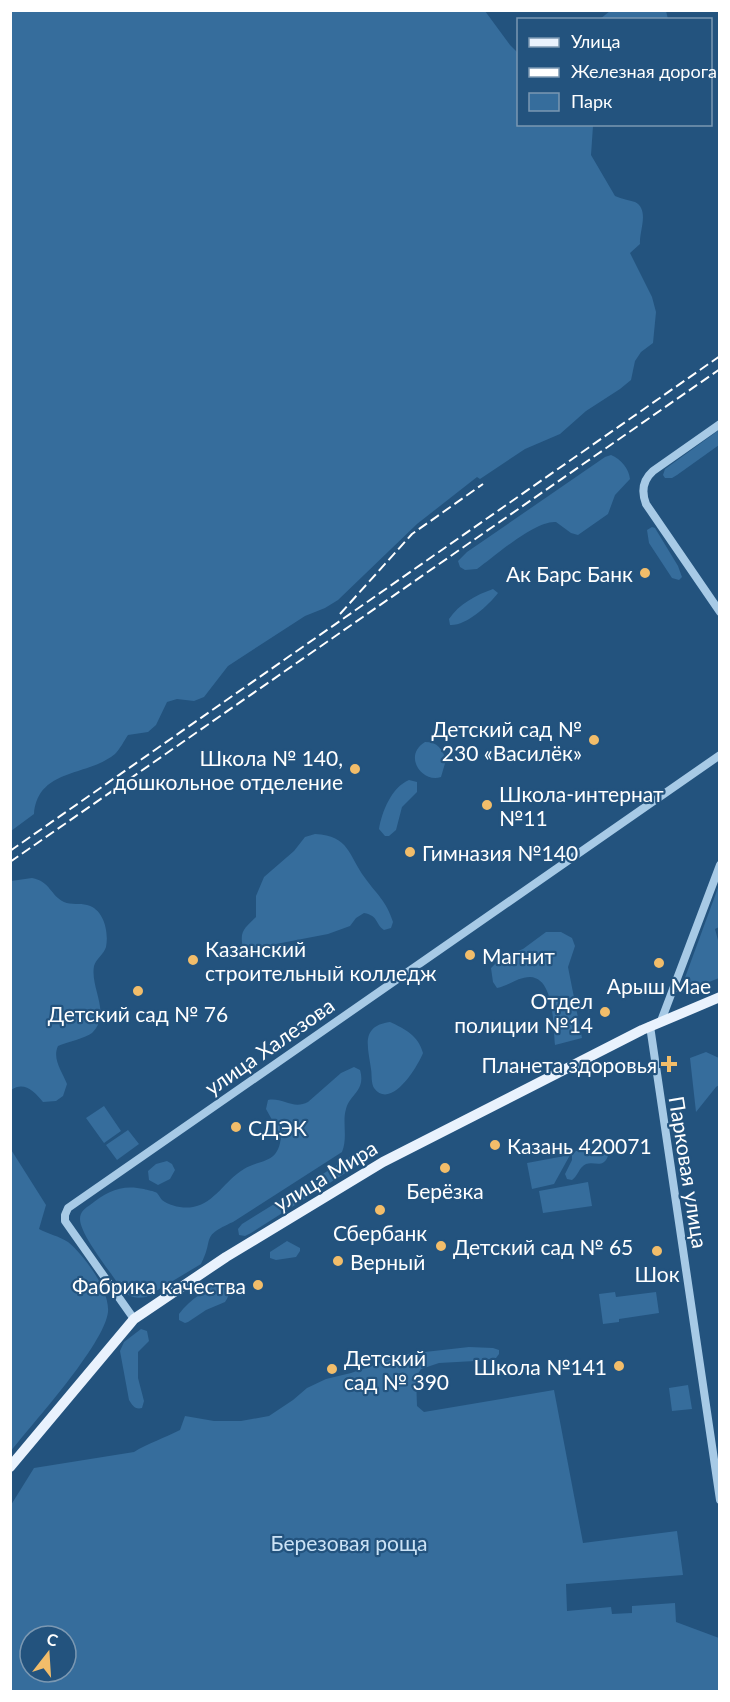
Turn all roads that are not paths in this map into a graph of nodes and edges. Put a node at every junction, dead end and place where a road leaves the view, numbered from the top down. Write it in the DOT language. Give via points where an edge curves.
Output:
graph roads {
  1 [pos="720,424"];
  2 [pos="720,612"];
  3 [pos="720,755"];
  4 [pos="720,865"];
  5 [pos="720,997"];
  6 [pos="662,1021"];
  7 [pos="650,1026"];
  8 [pos="134,1319"];
  9 [pos="10,1467"];
  10 [pos="720,1500"];
  1 -- 2 [label="street" via="653,471 645,479 643,489 646,504"];
  3 -- 8 [label="street, улица Халезова" via="68,1208 65,1221"];
  4 -- 6 [label="street"];
  5 -- 6 [label="main road, улица Мира"];
  6 -- 7 [label="main road, улица Мира"];
  7 -- 8 [label="main road, улица Мира" via="383,1162 226,1257"];
  7 -- 10 [label="street, Парковая улица"];
  8 -- 9 [label="main road, улица Мира"];
}
